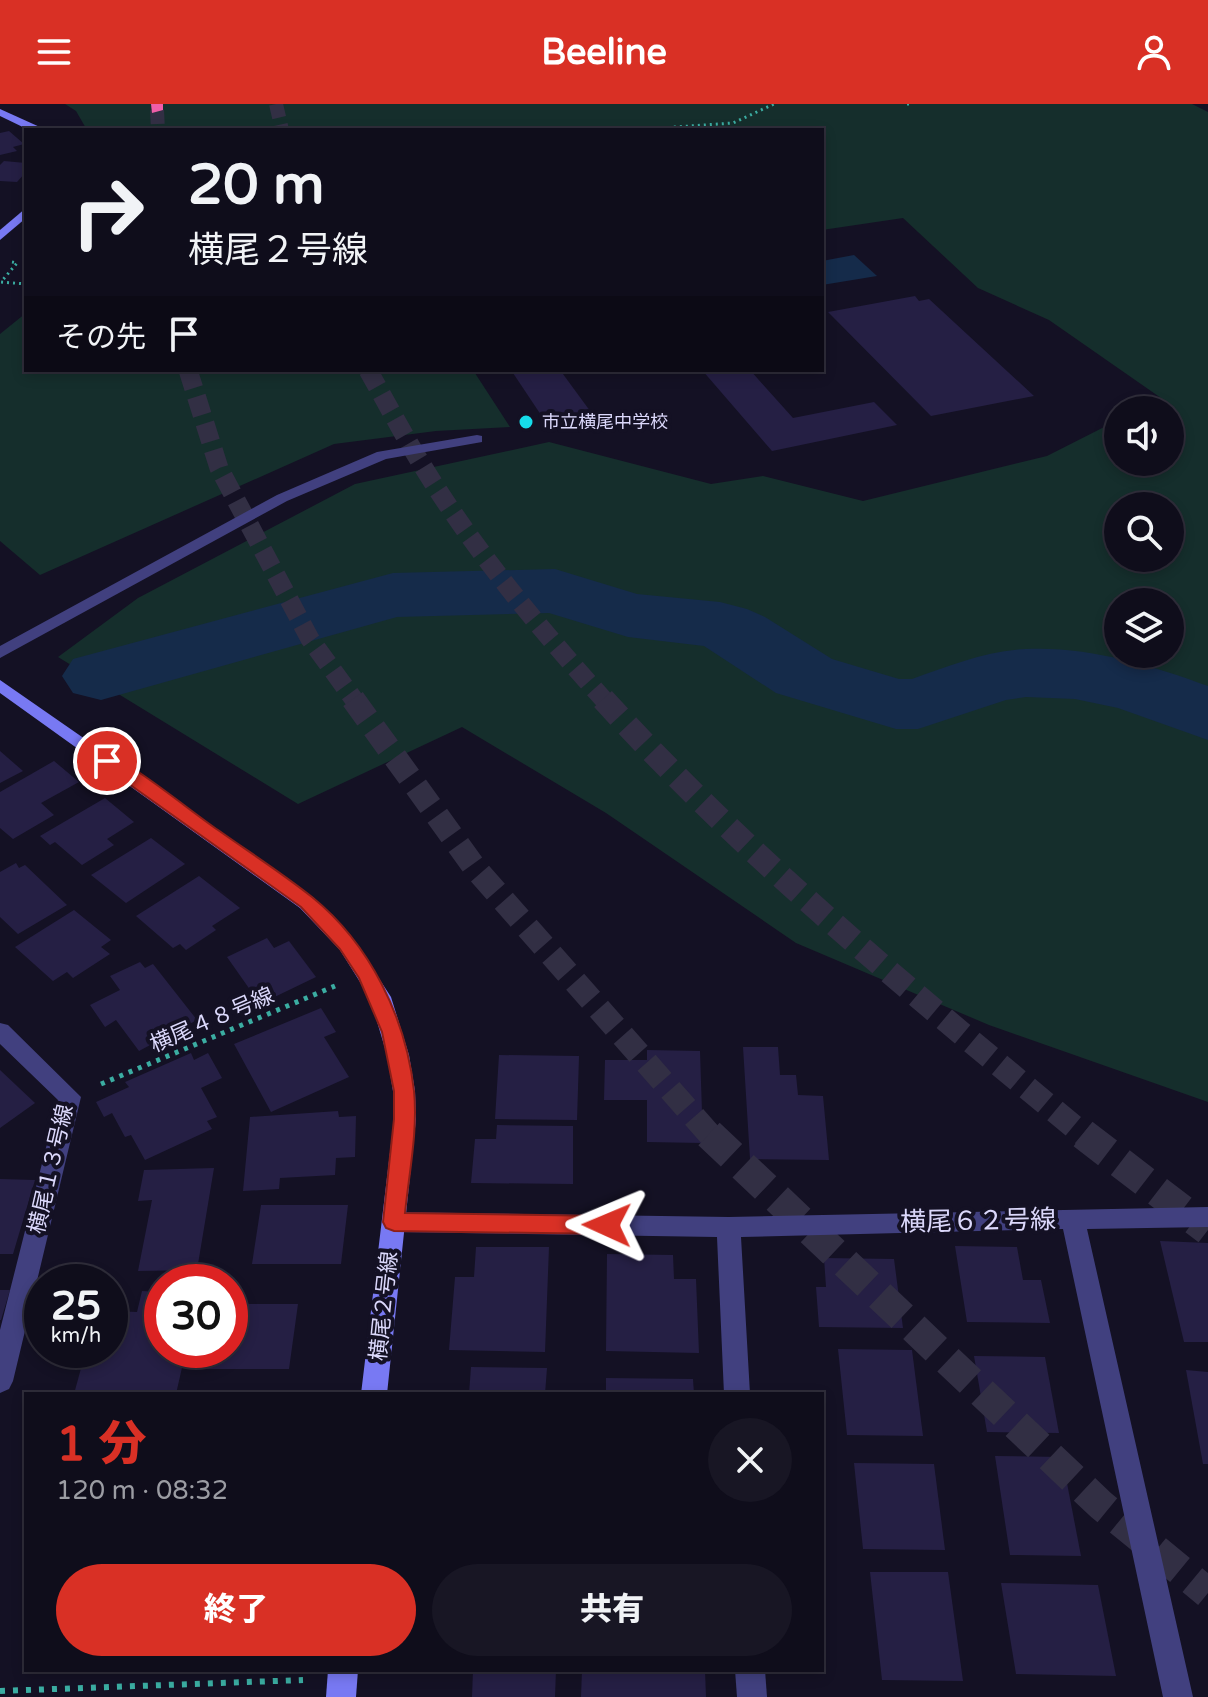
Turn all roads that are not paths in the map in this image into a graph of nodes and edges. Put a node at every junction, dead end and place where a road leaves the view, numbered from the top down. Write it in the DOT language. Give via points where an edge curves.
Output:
graph roads {
  1 [pos="0,112"];
  2 [pos="34,128"];
  3 [pos="24,214"];
  4 [pos="0,236"];
  5 [pos="477,439"];
  6 [pos="0,653"];
  7 [pos="0,685"];
  8 [pos="0,1031"];
  9 [pos="1208,1217"];
  10 [pos="1073,1219"];
  11 [pos="394,1222"];
  12 [pos="729,1227"];
  13 [pos="0,1381"];
  14 [pos="374,1392"];
  15 [pos="737,1392"];
  16 [pos="750,1672"];
  17 [pos="752,1697"];
  18 [pos="1178,1697"];
  1 -- 2 [label="street"];
  3 -- 4 [label="street"];
  5 -- 6 [label="street" via="382,455 282,498"];
  7 -- 11 [label="street, 横尾２号線" via="307,903 347,945 380,997 404,1091"];
  8 -- 13 [label="street, 横尾１３号線" via="70,1097"];
  9 -- 10 [label="street"];
  10 -- 12 [label="street, 横尾６２号線"];
  10 -- 18 [label="street, 横尾６２号線"];
  11 -- 12 [label="street, 横尾６２号線"];
  11 -- 14 [label="street, 横尾２号線"];
  12 -- 15 [label="street"];
  16 -- 17 [label="street"];
}
